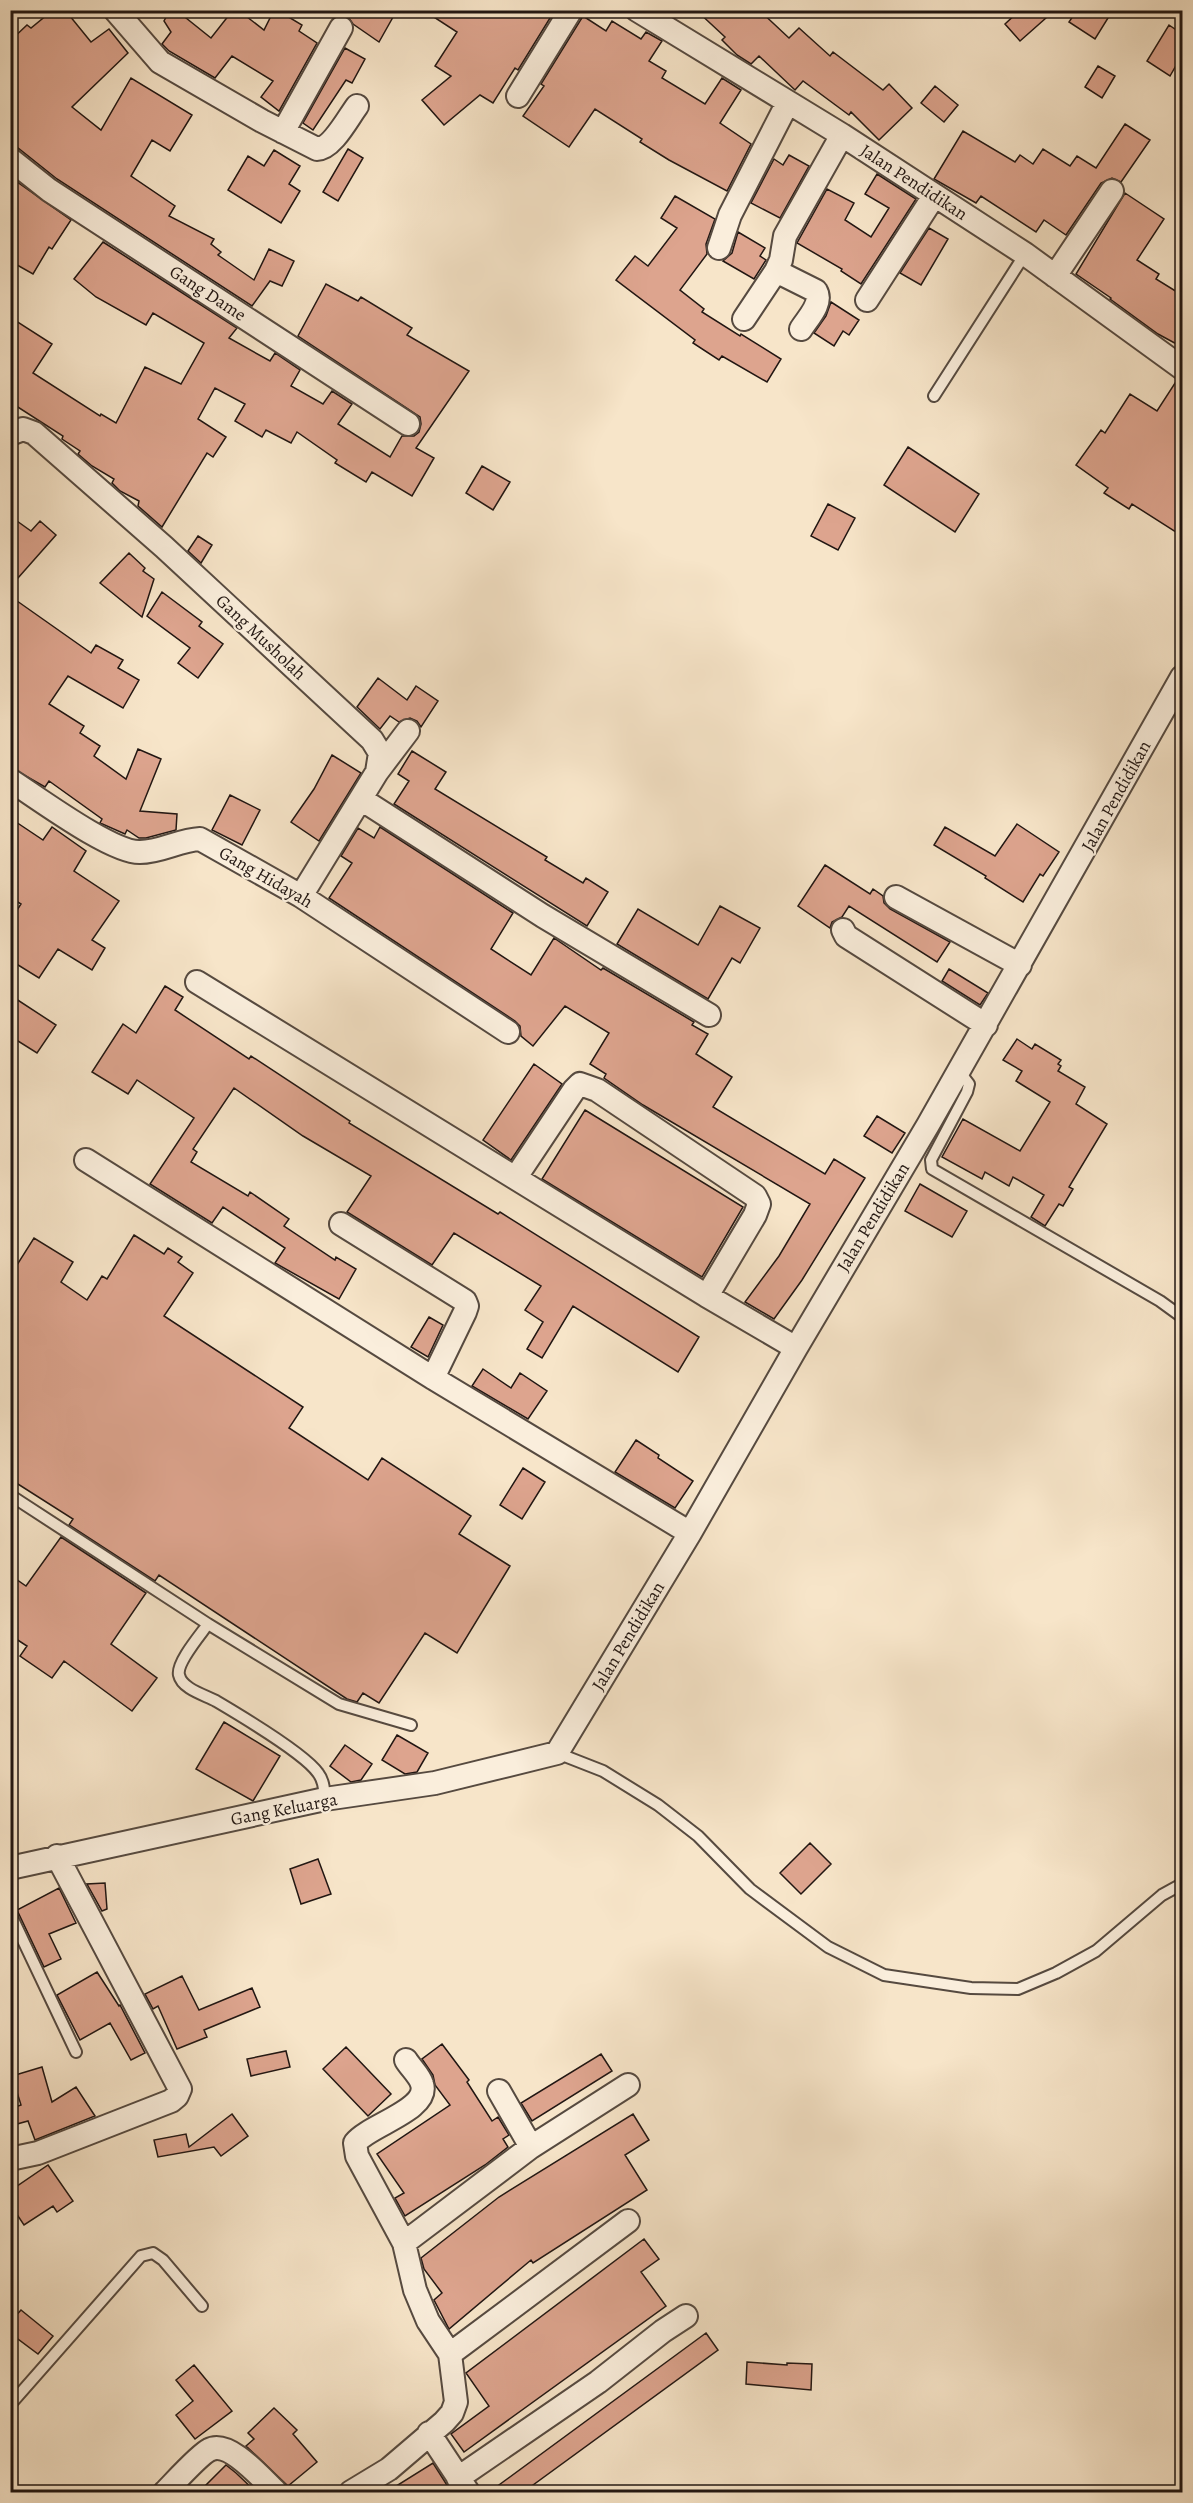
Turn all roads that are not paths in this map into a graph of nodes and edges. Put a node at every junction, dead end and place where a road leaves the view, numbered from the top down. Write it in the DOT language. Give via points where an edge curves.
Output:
graph roads {
  1 [pos="115,10"];
  2 [pos="571,10"];
  3 [pos="637,10"];
  4 [pos="340,28"];
  5 [pos="518,96"];
  6 [pos="787,104"];
  7 [pos="357,106"];
  8 [pos="283,132"];
  9 [pos="842,135"];
  10 [pos="10,159"];
  11 [pos="1112,190"];
  12 [pos="934,196"];
  13 [pos="719,248"];
  14 [pos="1025,254"];
  15 [pos="776,271"];
  16 [pos="1054,276"];
  17 [pos="867,300"];
  18 [pos="744,319"];
  19 [pos="801,329"];
  20 [pos="1182,368"];
  21 [pos="934,396"];
  22 [pos="408,424"];
  23 [pos="10,435"];
  24 [pos="1182,677"];
  25 [pos="408,731"];
  26 [pos="377,772"];
  27 [pos="10,780"];
  28 [pos="361,800"];
  29 [pos="301,896"];
  30 [pos="896,897"];
  31 [pos="843,930"];
  32 [pos="1020,965"];
  33 [pos="197,982"];
  34 [pos="709,1015"];
  35 [pos="986,1025"];
  36 [pos="508,1032"];
  37 [pos="959,1071"];
  38 [pos="86,1160"];
  39 [pos="516,1177"];
  40 [pos="341,1224"];
  41 [pos="707,1296"];
  42 [pos="1182,1317"];
  43 [pos="796,1348"];
  44 [pos="433,1378"];
  45 [pos="10,1495"];
  46 [pos="690,1533"];
  47 [pos="208,1624"];
  48 [pos="411,1725"];
  49 [pos="557,1753"];
  50 [pos="326,1799"];
  51 [pos="57,1856"];
  52 [pos="10,1868"];
  53 [pos="1182,1884"];
  54 [pos="10,1913"];
  55 [pos="76,2052"];
  56 [pos="406,2060"];
  57 [pos="628,2085"];
  58 [pos="499,2091"];
  59 [pos="531,2147"];
  60 [pos="10,2159"];
  61 [pos="628,2221"];
  62 [pos="404,2242"];
  63 [pos="202,2306"];
  64 [pos="686,2316"];
  65 [pos="450,2354"];
  66 [pos="10,2406"];
  67 [pos="429,2433"];
  68 [pos="463,2485"];
  69 [pos="165,2493"];
  70 [pos="276,2493"];
  71 [pos="351,2493"];
  1 -- 8 [label="street" via="160,62"];
  2 -- 5 [label="street"];
  3 -- 6 [label="street, Jalan Pendidikan"];
  4 -- 8 [label="street"];
  6 -- 9 [label="street, Jalan Pendidikan"];
  6 -- 13 [label="street" via="730,215"];
  7 -- 8 [label="street" via="332,142 322,149"];
  9 -- 12 [label="street, Jalan Pendidikan"];
  9 -- 15 [label="street" via="785,236"];
  10 -- 22 [label="street, Gang Dame" via="49,190"];
  11 -- 16 [label="street"];
  12 -- 14 [label="street, Jalan Pendidikan"];
  12 -- 17 [label="street"];
  14 -- 16 [label="street, Jalan Pendidikan"];
  14 -- 21 [label="lane"];
  15 -- 18 [label="street"];
  15 -- 19 [label="street" via="819,296"];
  16 -- 20 [label="street, Jalan Pendidikan"];
  23 -- 26 [label="street, Gang Musholah" via="23,429 34,433 181,563 372,740 380,753"];
  24 -- 32 [label="street, Jalan Pendidikan"];
  25 -- 26 [label="street"];
  26 -- 28 [label="street"];
  27 -- 29 [label="street, Gang Hidayah" via="124,850 148,852 200,839"];
  28 -- 29 [label="street"];
  28 -- 34 [label="street" via="543,916"];
  29 -- 36 [label="street, Gang Hidayah"];
  30 -- 32 [label="street"];
  31 -- 35 [label="street" via="846,936"];
  32 -- 35 [label="street, Jalan Pendidikan"];
  33 -- 39 [label="street"];
  35 -- 37 [label="street, Jalan Pendidikan"];
  37 -- 42 [label="lane" via="969,1084 967,1092 931,1160 932,1169"];
  37 -- 43 [label="street, Jalan Pendidikan"];
  38 -- 44 [label="street"];
  39 -- 41 [label="street"];
  39 -- 41 [label="street" via="574,1090 580,1084 597,1090 755,1196 759,1204 754,1215"];
  40 -- 44 [label="street" via="465,1301 465,1312"];
  41 -- 43 [label="street"];
  43 -- 46 [label="street, Jalan Pendidikan"];
  44 -- 46 [label="street"];
  45 -- 47 [label="lane"];
  46 -- 49 [label="street, Jalan Pendidikan"];
  47 -- 48 [label="lane" via="339,1704"];
  47 -- 50 [label="lane" via="179,1666 179,1676 185,1684 317,1770 324,1782"];
  49 -- 50 [label="street, Gang Keluarga" via="435,1783"];
  49 -- 53 [label="lane" via="603,1771 658,1805 698,1836 750,1888 828,1947 884,1975 971,1988 1018,1989 1096,1951 1162,1895"];
  50 -- 51 [label="street, Gang Keluarga"];
  51 -- 52 [label="street, Gang Keluarga"];
  51 -- 60 [label="street" via="180,2089 171,2101 38,2153"];
  54 -- 55 [label="lane"];
  56 -- 62 [label="street" via="422,2084 415,2106 362,2134 355,2143 357,2156"];
  57 -- 59 [label="street"];
  58 -- 59 [label="street"];
  59 -- 62 [label="street"];
  61 -- 65 [label="street"];
  62 -- 65 [label="street" via="428,2320"];
  63 -- 66 [label="lane" via="163,2260 153,2253 141,2256"];
  64 -- 68 [label="street"];
  65 -- 67 [label="street" via="456,2402 452,2413"];
  67 -- 68 [label="street"];
  67 -- 71 [label="street" via="389,2469"];
  69 -- 70 [label="street" via="208,2450 221,2447 233,2453"];
}
